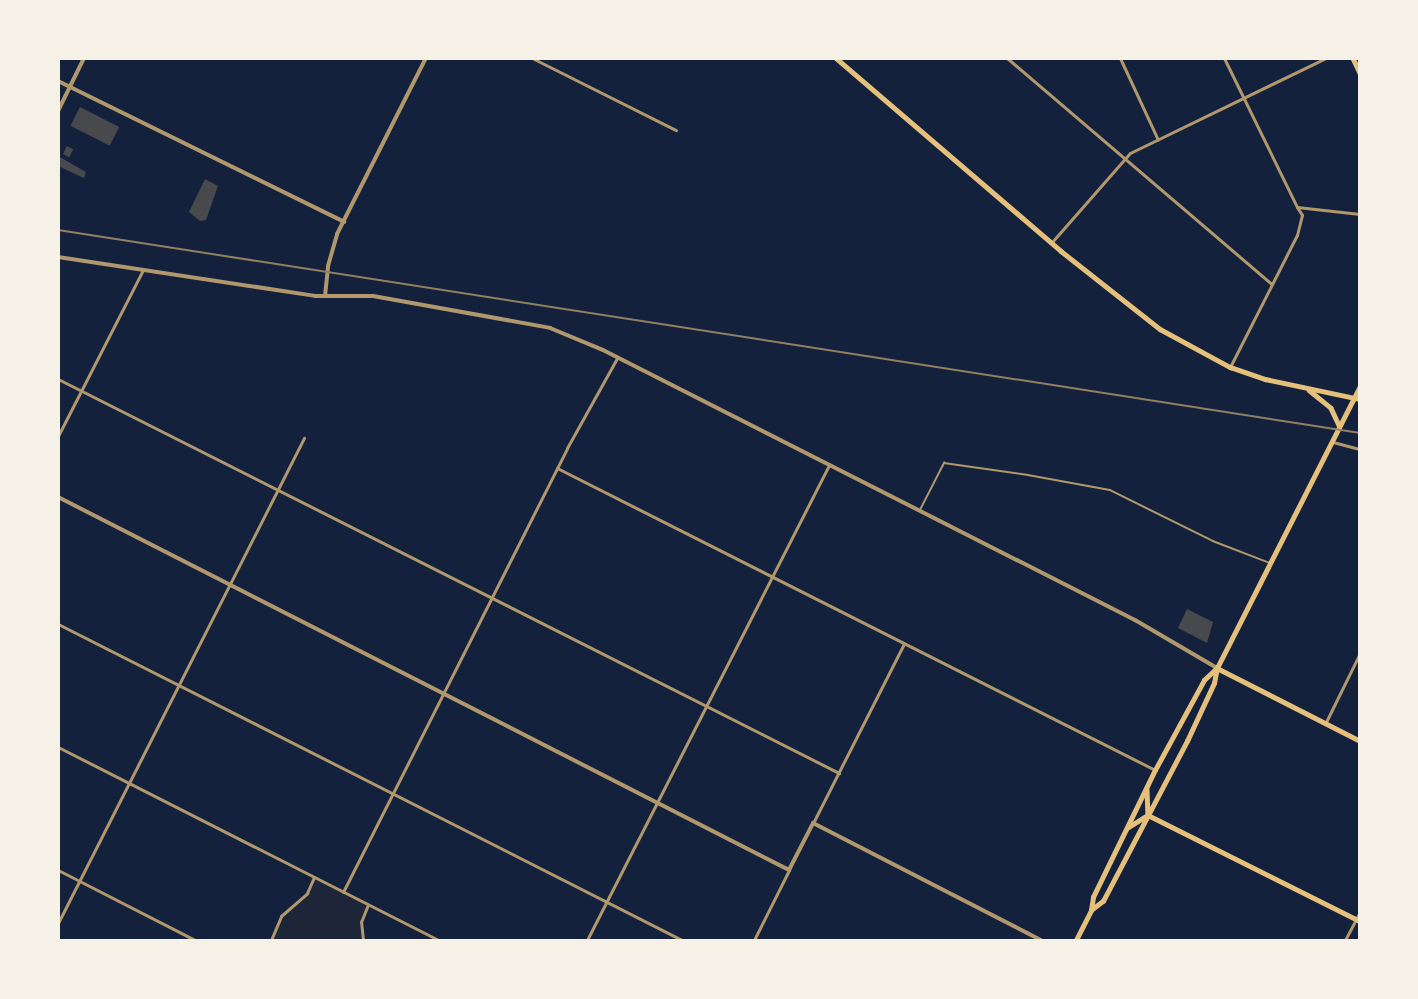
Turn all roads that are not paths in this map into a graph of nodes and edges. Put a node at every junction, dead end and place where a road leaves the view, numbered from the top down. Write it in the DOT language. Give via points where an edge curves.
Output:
graph roads {
  1 [pos="84,58"];
  2 [pos="426,58"];
  3 [pos="532,58"];
  4 [pos="836,58"];
  5 [pos="1007,58"];
  6 [pos="1120,58"];
  7 [pos="1224,58"];
  8 [pos="1326,58"];
  9 [pos="1353,58"];
  10 [pos="1359,73"];
  11 [pos="58,81"];
  12 [pos="70,86"];
  13 [pos="1243,99"];
  14 [pos="58,111"];
  15 [pos="676,130"];
  16 [pos="1158,140"];
  17 [pos="1124,158"];
  18 [pos="1297,207"];
  19 [pos="1359,214"];
  20 [pos="344,222"];
  21 [pos="1052,243"];
  22 [pos="58,257"];
  23 [pos="143,270"];
  24 [pos="1272,284"];
  25 [pos="325,296"];
  26 [pos="617,358"];
  27 [pos="1230,367"];
  28 [pos="58,379"];
  29 [pos="1359,386"];
  30 [pos="82,390"];
  31 [pos="1310,390"];
  32 [pos="1357,398"];
  33 [pos="1339,425"];
  34 [pos="58,436"];
  35 [pos="304,438"];
  36 [pos="1331,441"];
  37 [pos="1359,449"];
  38 [pos="829,465"];
  39 [pos="557,468"];
  40 [pos="279,487"];
  41 [pos="58,497"];
  42 [pos="920,511"];
  43 [pos="1270,563"];
  44 [pos="772,578"];
  45 [pos="230,585"];
  46 [pos="493,597"];
  47 [pos="58,624"];
  48 [pos="904,644"];
  49 [pos="1359,654"];
  50 [pos="1217,668"];
  51 [pos="179,685"];
  52 [pos="443,694"];
  53 [pos="707,705"];
  54 [pos="1325,724"];
  55 [pos="1359,741"];
  56 [pos="58,747"];
  57 [pos="1155,770"];
  58 [pos="839,773"];
  59 [pos="129,784"];
  60 [pos="1147,787"];
  61 [pos="393,793"];
  62 [pos="658,804"];
  63 [pos="1148,815"];
  64 [pos="813,823"];
  65 [pos="1126,828"];
  66 [pos="58,870"];
  67 [pos="789,870"];
  68 [pos="314,877"];
  69 [pos="80,881"];
  70 [pos="343,892"];
  71 [pos="606,902"];
  72 [pos="368,905"];
  73 [pos="1091,910"];
  74 [pos="1359,912"];
  75 [pos="1358,920"];
  76 [pos="58,923"];
  77 [pos="195,940"];
  78 [pos="271,940"];
  79 [pos="363,940"];
  80 [pos="438,940"];
  81 [pos="587,940"];
  82 [pos="682,940"];
  83 [pos="754,940"];
  84 [pos="1041,940"];
  85 [pos="1076,940"];
  86 [pos="1345,940"];
  1 -- 12 [label="street"];
  2 -- 20 [label="street"];
  3 -- 15 [label="street"];
  4 -- 21 [label="main road"];
  5 -- 17 [label="street"];
  6 -- 16 [label="street"];
  7 -- 13 [label="street"];
  8 -- 13 [label="street"];
  9 -- 10 [label="main road"];
  11 -- 12 [label="street"];
  12 -- 14 [label="street"];
  12 -- 20 [label="street"];
  13 -- 16 [label="street"];
  13 -- 18 [label="street"];
  16 -- 17 [label="street"];
  17 -- 21 [label="street"];
  17 -- 24 [label="street"];
  18 -- 19 [label="street"];
  18 -- 24 [label="street" via="1301,224"];
  20 -- 25 [label="street" via="329,257"];
  21 -- 27 [label="main road" via="1160,329"];
  22 -- 23 [label="street"];
  23 -- 25 [label="street"];
  23 -- 30 [label="street"];
  24 -- 27 [label="street"];
  25 -- 26 [label="street" via="364,295 514,319 573,336"];
  26 -- 38 [label="street"];
  26 -- 39 [label="street"];
  27 -- 31 [label="main road"];
  28 -- 30 [label="street"];
  29 -- 32 [label="main road"];
  30 -- 34 [label="street"];
  30 -- 40 [label="street"];
  31 -- 32 [label="main road"];
  31 -- 33 [label="main road" via="1331,408"];
  32 -- 33 [label="main road"];
  33 -- 36 [label="main road"];
  35 -- 40 [label="street"];
  36 -- 37 [label="street"];
  36 -- 43 [label="main road"];
  38 -- 42 [label="street"];
  38 -- 44 [label="street"];
  39 -- 44 [label="street"];
  39 -- 46 [label="street"];
  40 -- 45 [label="street"];
  40 -- 46 [label="street"];
  41 -- 45 [label="street"];
  42 -- 43 [label="lane" via="944,463 1028,475 1110,490 1213,541"];
  42 -- 50 [label="street" via="1135,620"];
  43 -- 50 [label="main road"];
  44 -- 48 [label="street"];
  44 -- 53 [label="street"];
  45 -- 51 [label="street"];
  45 -- 52 [label="street"];
  46 -- 52 [label="street"];
  46 -- 53 [label="street"];
  47 -- 51 [label="street"];
  48 -- 57 [label="street"];
  48 -- 58 [label="street"];
  49 -- 54 [label="street"];
  50 -- 54 [label="main road"];
  50 -- 57 [label="main road" via="1204,680"];
  50 -- 63 [label="main road" via="1210,693"];
  51 -- 59 [label="street"];
  51 -- 61 [label="street"];
  52 -- 61 [label="street"];
  52 -- 62 [label="street"];
  53 -- 58 [label="street"];
  53 -- 62 [label="street"];
  54 -- 55 [label="main road"];
  56 -- 59 [label="street"];
  57 -- 60 [label="main road"];
  58 -- 64 [label="street"];
  59 -- 68 [label="street"];
  59 -- 69 [label="street"];
  60 -- 63 [label="main road"];
  60 -- 65 [label="main road"];
  61 -- 70 [label="street"];
  61 -- 71 [label="street"];
  62 -- 67 [label="street"];
  62 -- 71 [label="street"];
  63 -- 65 [label="main road"];
  63 -- 73 [label="main road" via="1103,901"];
  63 -- 75 [label="main road"];
  64 -- 67 [label="street"];
  64 -- 84 [label="street"];
  65 -- 73 [label="main road" via="1093,897"];
  66 -- 69 [label="street"];
  67 -- 83 [label="street"];
  68 -- 70 [label="street"];
  68 -- 78 [label="street" via="307,894 281,916"];
  69 -- 76 [label="street"];
  69 -- 77 [label="street"];
  70 -- 72 [label="street"];
  71 -- 81 [label="street"];
  71 -- 82 [label="street"];
  72 -- 79 [label="street" via="361,922"];
  72 -- 80 [label="street"];
  73 -- 85 [label="main road"];
  74 -- 75 [label="street"];
  75 -- 86 [label="street"];
}
